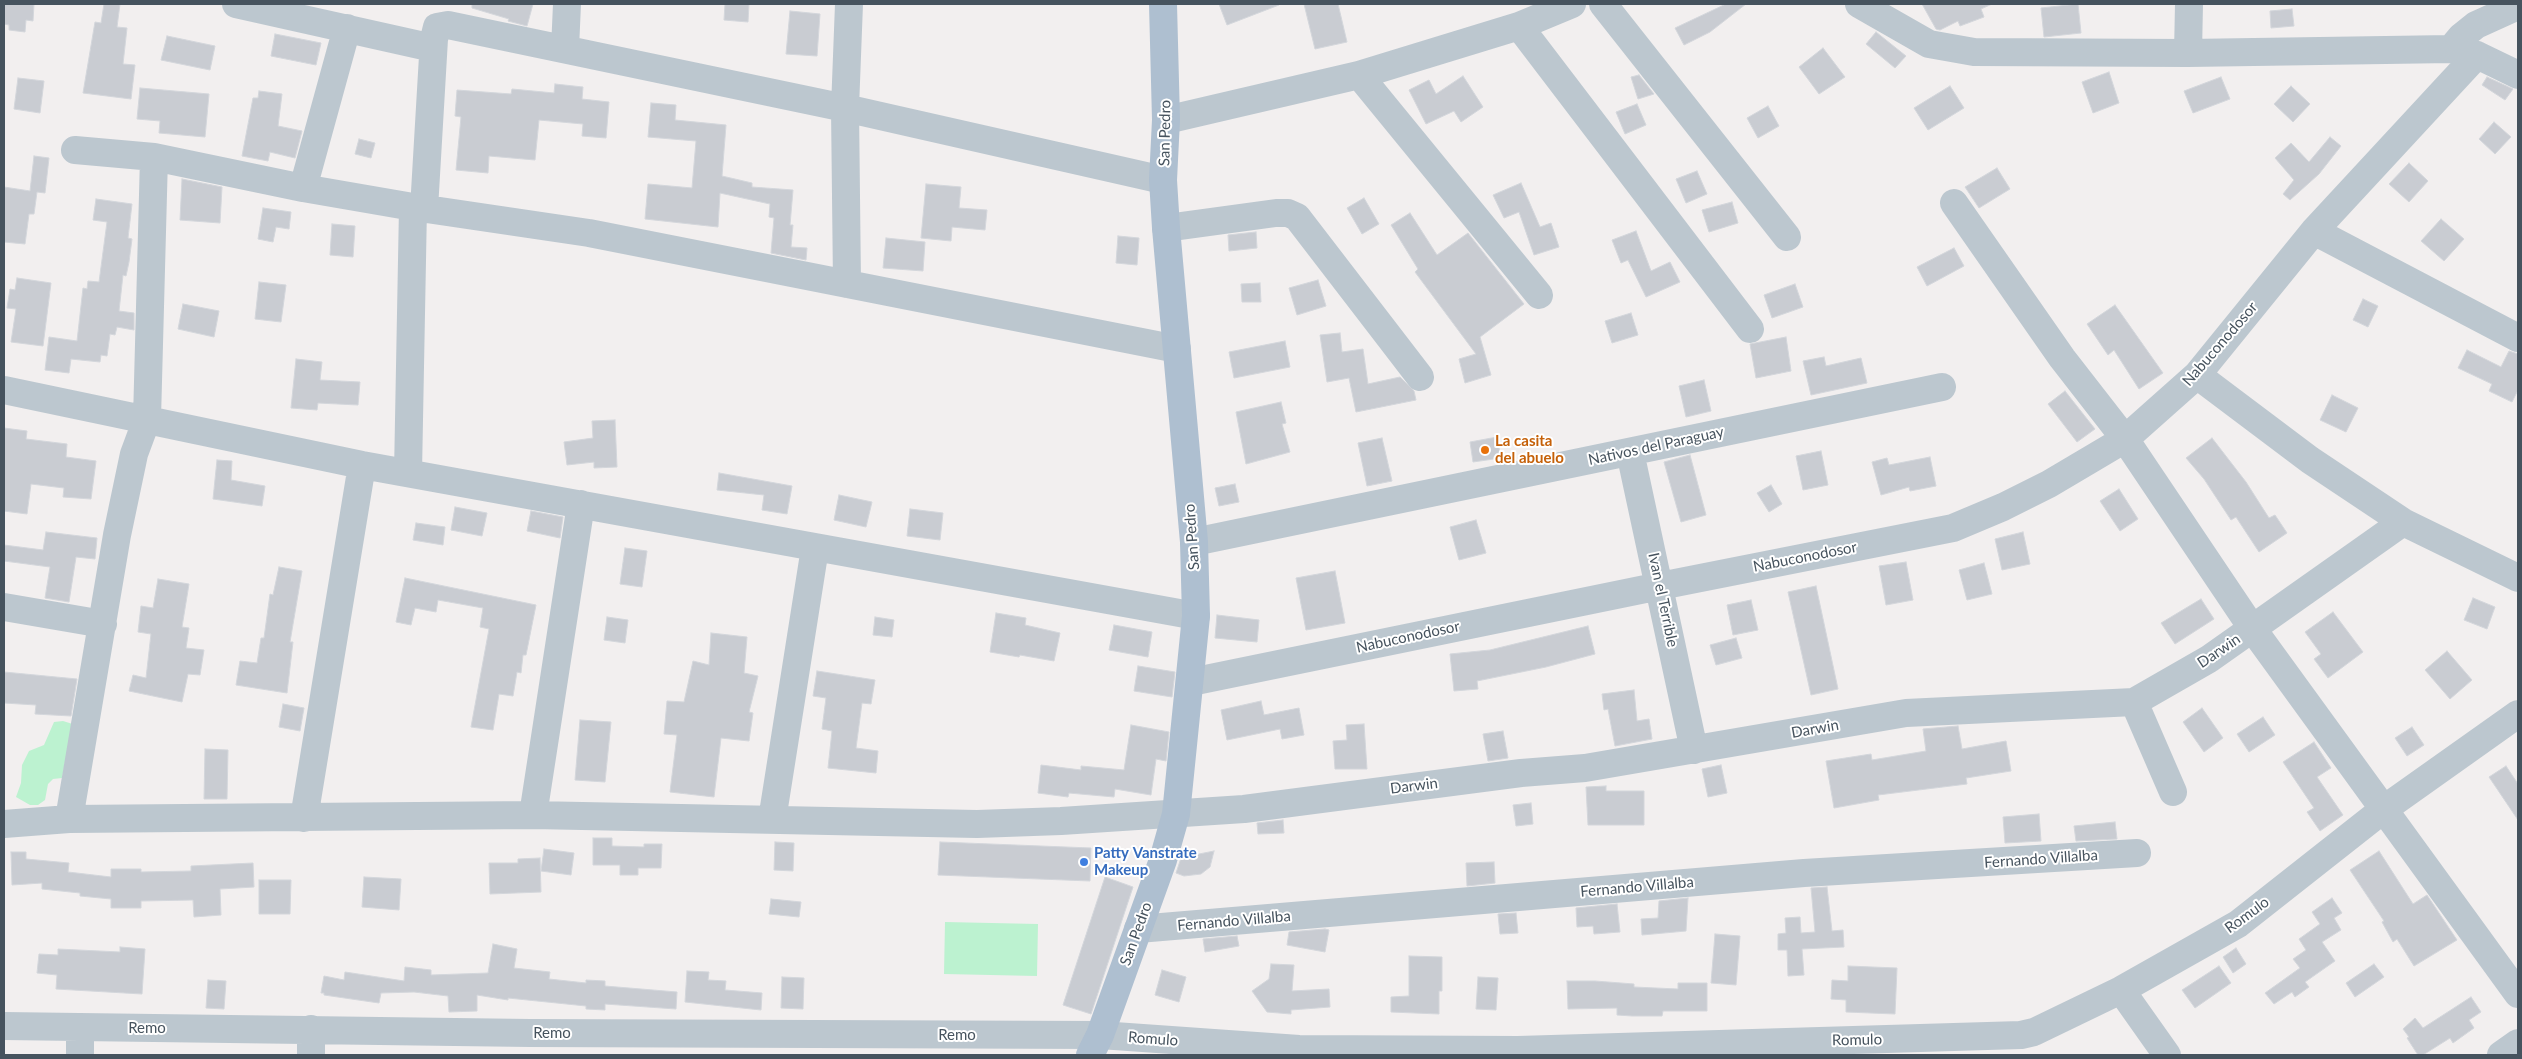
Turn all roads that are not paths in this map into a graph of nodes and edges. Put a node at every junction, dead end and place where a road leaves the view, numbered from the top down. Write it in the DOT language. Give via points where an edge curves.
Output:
graph roads {
  1 [pos="236,4"];
  2 [pos="567,4"];
  3 [pos="849,4"];
  4 [pos="1163,4"];
  5 [pos="1572,4"];
  6 [pos="1603,4"];
  7 [pos="1859,4"];
  8 [pos="2189,4"];
  9 [pos="2518,6"];
  10 [pos="1519,26"];
  11 [pos="347,28"];
  12 [pos="433,48"];
  13 [pos="565,49"];
  14 [pos="2464,52"];
  15 [pos="2188,53"];
  16 [pos="1359,75"];
  17 [pos="2518,75"];
  18 [pos="845,108"];
  19 [pos="1166,120"];
  20 [pos="74,150"];
  21 [pos="154,157"];
  22 [pos="1163,180"];
  23 [pos="303,188"];
  24 [pos="1954,203"];
  25 [pos="418,208"];
  26 [pos="1166,228"];
  27 [pos="2314,231"];
  28 [pos="1788,237"];
  29 [pos="847,284"];
  30 [pos="1539,295"];
  31 [pos="1750,329"];
  32 [pos="2518,338"];
  33 [pos="1177,349"];
  34 [pos="2197,375"];
  35 [pos="1420,377"];
  36 [pos="1942,387"];
  37 [pos="4,390"];
  38 [pos="147,419"];
  39 [pos="2125,439"];
  40 [pos="1630,452"];
  41 [pos="362,465"];
  42 [pos="408,473"];
  43 [pos="581,504"];
  44 [pos="2402,522"];
  45 [pos="1194,542"];
  46 [pos="816,548"];
  47 [pos="2518,578"];
  48 [pos="1660,586"];
  49 [pos="4,607"];
  50 [pos="1196,616"];
  51 [pos="103,624"];
  52 [pos="2252,628"];
  53 [pos="1191,682"];
  54 [pos="2134,702"];
  55 [pos="2518,714"];
  56 [pos="1694,750"];
  57 [pos="2173,792"];
  58 [pos="2384,809"];
  59 [pos="1176,814"];
  60 [pos="533,815"];
  61 [pos="304,818"];
  62 [pos="70,819"];
  63 [pos="772,820"];
  64 [pos="4,824"];
  65 [pos="2138,853"];
  66 [pos="1138,929"];
  67 [pos="2121,990"];
  68 [pos="2518,994"];
  69 [pos="4,1026"];
  70 [pos="80,1027"];
  71 [pos="311,1042"];
  72 [pos="2518,1043"];
  73 [pos="530,1044"];
  74 [pos="1095,1045"];
  75 [pos="1985,1046"];
  76 [pos="1750,1049"];
  77 [pos="1299,1052"];
  78 [pos="1518,1053"];
  79 [pos="80,1055"];
  80 [pos="2167,1055"];
  81 [pos="2500,1055"];
  1 -- 11 [label="street"];
  2 -- 13 [label="street"];
  3 -- 18 [label="street"];
  4 -- 19 [label="main road, San Pedro"];
  5 -- 10 [label="street"];
  6 -- 28 [label="street"];
  7 -- 15 [label="street" via="1930,44 1974,52"];
  8 -- 15 [label="street"];
  9 -- 14 [label="street, Nabuconodosor" via="2476,25 2461,37"];
  10 -- 16 [label="street"];
  10 -- 31 [label="street"];
  11 -- 12 [label="street"];
  11 -- 23 [label="street"];
  12 -- 13 [label="street" via="438,27 448,25"];
  12 -- 25 [label="street"];
  13 -- 18 [label="street"];
  14 -- 15 [label="street"];
  14 -- 17 [label="street"];
  14 -- 27 [label="street, Nabuconodosor"];
  16 -- 19 [label="street"];
  16 -- 30 [label="street"];
  18 -- 22 [label="street"];
  18 -- 29 [label="street"];
  19 -- 22 [label="main road, San Pedro"];
  20 -- 21 [label="street"];
  21 -- 23 [label="street"];
  21 -- 38 [label="street"];
  22 -- 26 [label="main road, San Pedro"];
  23 -- 25 [label="street"];
  24 -- 39 [label="street" via="2062,358"];
  25 -- 29 [label="street" via="589,233"];
  25 -- 42 [label="street"];
  26 -- 33 [label="main road, San Pedro"];
  26 -- 35 [label="street" via="1276,213 1297,217"];
  27 -- 32 [label="street"];
  27 -- 34 [label="street, Nabuconodosor"];
  29 -- 33 [label="street"];
  33 -- 45 [label="main road, San Pedro"];
  34 -- 39 [label="street, Nabuconodosor"];
  34 -- 44 [label="street" via="2310,460"];
  36 -- 40 [label="street, Nativos del Paraguay"];
  37 -- 38 [label="street"];
  38 -- 41 [label="street"];
  38 -- 51 [label="street" via="134,454"];
  39 -- 48 [label="street, Nabuconodosor" via="2003,508 1953,528"];
  39 -- 52 [label="street"];
  40 -- 45 [label="street, Nativos del Paraguay"];
  40 -- 48 [label="street, Ivan el Terrible"];
  41 -- 42 [label="street"];
  41 -- 61 [label="street"];
  42 -- 43 [label="street"];
  43 -- 46 [label="street"];
  43 -- 60 [label="street"];
  44 -- 47 [label="street"];
  44 -- 52 [label="street, Darwin"];
  45 -- 50 [label="main road, San Pedro"];
  46 -- 50 [label="street"];
  46 -- 63 [label="street"];
  48 -- 53 [label="street, Nabuconodosor"];
  48 -- 56 [label="street, Ivan el Terrible"];
  49 -- 51 [label="street"];
  50 -- 53 [label="main road, San Pedro"];
  51 -- 62 [label="street"];
  52 -- 54 [label="street, Darwin" via="2210,659"];
  52 -- 58 [label="street"];
  53 -- 59 [label="main road, San Pedro"];
  54 -- 56 [label="street, Darwin" via="1906,713"];
  54 -- 57 [label="street"];
  55 -- 58 [label="street, Romulo"];
  56 -- 59 [label="street, Darwin" via="1585,768"];
  58 -- 67 [label="street, Romulo" via="2238,924"];
  58 -- 68 [label="street"];
  59 -- 63 [label="street, Darwin" via="977,824"];
  59 -- 66 [label="main road, San Pedro"];
  60 -- 61 [label="street, Darwin"];
  60 -- 63 [label="street, Darwin"];
  61 -- 62 [label="street, Darwin"];
  62 -- 64 [label="street, Darwin"];
  65 -- 66 [label="street, Fernando Villalba" via="1804,873"];
  66 -- 74 [label="main road, San Pedro"];
  67 -- 75 [label="street, Romulo" via="2034,1032"];
  67 -- 80 [label="street"];
  69 -- 70 [label="street, Remo"];
  70 -- 71 [label="street, Remo"];
  70 -- 79 [label="street"];
  71 -- 73 [label="street, Remo"];
  72 -- 81 [label="street"];
  73 -- 74 [label="street, Remo"];
  74 -- 77 [label="street, Romulo"];
  75 -- 76 [label="street, Romulo"];
  76 -- 78 [label="street, Romulo"];
  77 -- 78 [label="street, Romulo"];
}
